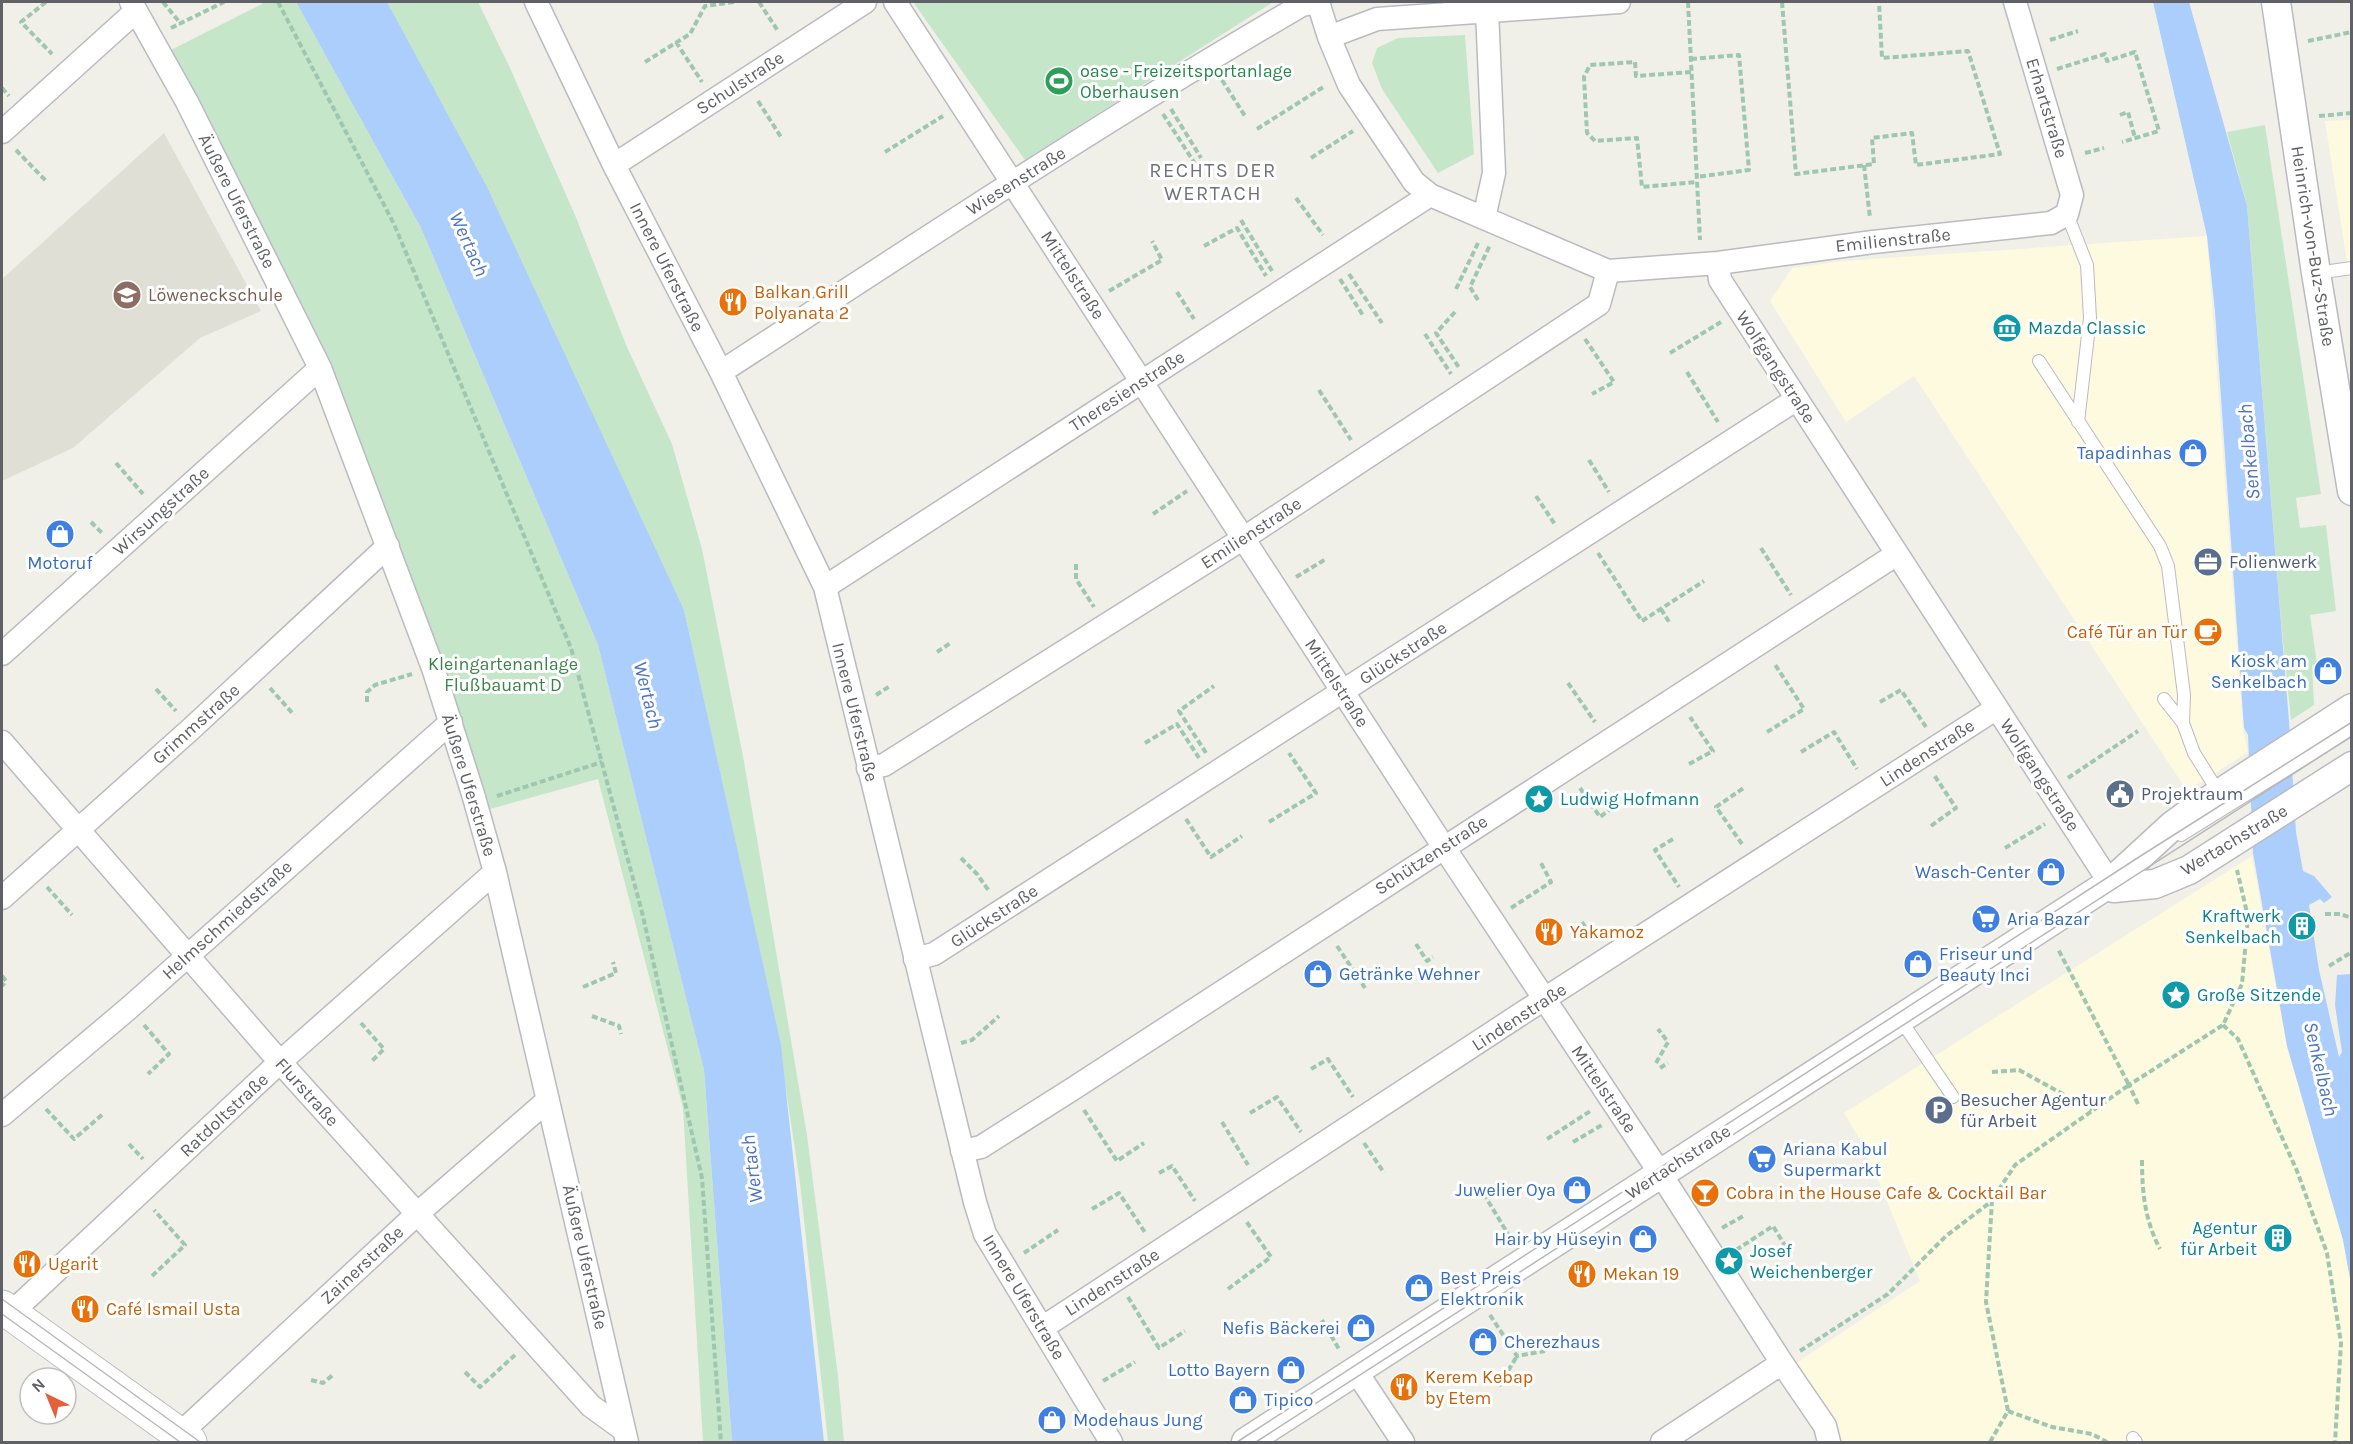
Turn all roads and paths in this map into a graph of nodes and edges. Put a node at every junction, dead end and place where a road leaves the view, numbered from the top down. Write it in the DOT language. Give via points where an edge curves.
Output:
graph roads {
  1 [pos="46,2"];
  2 [pos="164,2"];
  3 [pos="224,2"];
  4 [pos="278,2"];
  5 [pos="536,2"];
  6 [pos="734,2"];
  7 [pos="759,2"];
  8 [pos="865,2"];
  9 [pos="895,2"];
  10 [pos="1318,2"];
  11 [pos="1619,2"];
  12 [pos="1688,2"];
  13 [pos="1782,2"];
  14 [pos="1879,2"];
  15 [pos="2015,2"];
  16 [pos="2276,2"];
  17 [pos="134,6"];
  18 [pos="1487,10"];
  19 [pos="181,24"];
  20 [pos="2352,32"];
  21 [pos="1329,37"];
  22 [pos="151,38"];
  23 [pos="676,42"];
  24 [pos="2283,45"];
  25 [pos="790,50"];
  26 [pos="1209,59"];
  27 [pos="1691,59"];
  28 [pos="645,62"];
  29 [pos="69,72"];
  30 [pos="1692,72"];
  31 [pos="1344,74"];
  32 [pos="2036,75"];
  33 [pos="744,80"];
  34 [pos="1155,93"];
  35 [pos="713,100"];
  36 [pos="962,104"];
  37 [pos="2120,115"];
  38 [pos="1245,116"];
  39 [pos="1372,118"];
  40 [pos="1257,129"];
  41 [pos="5,137"];
  42 [pos="781,137"];
  43 [pos="2135,138"];
  44 [pos="2122,142"];
  45 [pos="885,152"];
  46 [pos="1201,158"];
  47 [pos="1311,158"];
  48 [pos="614,165"];
  49 [pos="1864,165"];
  50 [pos="1201,173"];
  51 [pos="1696,180"];
  52 [pos="47,182"];
  53 [pos="1013,182"];
  54 [pos="1430,195"];
  55 [pos="1296,198"];
  56 [pos="2067,214"];
  57 [pos="1241,220"];
  58 [pos="1491,221"];
  59 [pos="1152,241"];
  60 [pos="1873,242"];
  61 [pos="1204,246"];
  62 [pos="1333,258"];
  63 [pos="1710,263"];
  64 [pos="2352,268"];
  65 [pos="1608,271"];
  66 [pos="2316,273"];
  67 [pos="1456,289"];
  68 [pos="1177,292"];
  69 [pos="1280,292"];
  70 [pos="1478,300"];
  71 [pos="1090,301"];
  72 [pos="1739,310"];
  73 [pos="1455,312"];
  74 [pos="1364,317"];
  75 [pos="1573,321"];
  76 [pos="1382,323"];
  77 [pos="1425,334"];
  78 [pos="1207,340"];
  79 [pos="1670,353"];
  80 [pos="2039,361"];
  81 [pos="320,368"];
  82 [pos="721,372"];
  83 [pos="1686,372"];
  84 [pos="1142,381"];
  85 [pos="1318,390"];
  86 [pos="1468,390"];
  87 [pos="1592,394"];
  88 [pos="1797,399"];
  89 [pos="2078,422"];
  90 [pos="1731,442"];
  91 [pos="1364,459"];
  92 [pos="1588,460"];
  93 [pos="116,463"];
  94 [pos="1205,479"];
  95 [pos="2352,490"];
  96 [pos="1536,496"];
  97 [pos="1622,512"];
  98 [pos="159,513"];
  99 [pos="1153,514"];
  100 [pos="1244,538"];
  101 [pos="1578,541"];
  102 [pos="387,546"];
  103 [pos="1761,548"];
  104 [pos="1897,554"];
  105 [pos="1326,559"];
  106 [pos="1076,564"];
  107 [pos="1704,581"];
  108 [pos="825,587"];
  109 [pos="1277,590"];
  110 [pos="1661,609"];
  111 [pos="1803,615"];
  112 [pos="1670,622"];
  113 [pos="1106,626"];
  114 [pos="952,642"];
  115 [pos="1761,642"];
  116 [pos="938,652"];
  117 [pos="2,654"];
  118 [pos="433,668"];
  119 [pos="254,670"];
  120 [pos="1568,683"];
  121 [pos="1214,686"];
  122 [pos="1343,692"];
  123 [pos="1677,696"];
  124 [pos="2164,699"];
  125 [pos="367,702"];
  126 [pos="1880,702"];
  127 [pos="1997,708"];
  128 [pos="2352,708"];
  129 [pos="294,715"];
  130 [pos="451,722"];
  131 [pos="2184,723"];
  132 [pos="2352,729"];
  133 [pos="2138,731"];
  134 [pos="1767,732"];
  135 [pos="1277,734"];
  136 [pos="1607,741"];
  137 [pos="2,742"];
  138 [pos="1145,743"];
  139 [pos="1930,751"];
  140 [pos="1801,752"];
  141 [pos="2292,755"];
  142 [pos="602,762"];
  143 [pos="1689,764"];
  144 [pos="2352,766"];
  145 [pos="1566,767"];
  146 [pos="868,768"];
  147 [pos="1214,775"];
  148 [pos="2250,782"];
  149 [pos="1745,787"];
  150 [pos="1869,790"];
  151 [pos="2050,790"];
  152 [pos="2219,793"];
  153 [pos="1174,801"];
  154 [pos="476,802"];
  155 [pos="1617,805"];
  156 [pos="2064,811"];
  157 [pos="1269,822"];
  158 [pos="1931,826"];
  159 [pos="78,830"];
  160 [pos="1242,836"];
  161 [pos="1673,838"];
  162 [pos="1443,846"];
  163 [pos="2005,848"];
  164 [pos="961,858"];
  165 [pos="2235,861"];
  166 [pos="1541,863"];
  167 [pos="1756,863"];
  168 [pos="33,871"];
  169 [pos="495,872"];
  170 [pos="2110,883"];
  171 [pos="2,898"];
  172 [pos="1691,905"];
  173 [pos="1002,911"];
  174 [pos="2325,914"];
  175 [pos="72,915"];
  176 [pos="2352,918"];
  177 [pos="1492,920"];
  178 [pos="1324,925"];
  179 [pos="2045,926"];
  180 [pos="1416,944"];
  181 [pos="2352,952"];
  182 [pos="187,956"];
  183 [pos="1433,957"];
  184 [pos="915,959"];
  185 [pos="613,962"];
  186 [pos="2329,966"];
  187 [pos="2,976"];
  188 [pos="2,986"];
  189 [pos="584,987"];
  190 [pos="1365,988"];
  191 [pos="1545,999"];
  192 [pos="345,1004"];
  193 [pos="129,1008"];
  194 [pos="592,1016"];
  195 [pos="999,1016"];
  196 [pos="1900,1018"];
  197 [pos="2223,1025"];
  198 [pos="1658,1029"];
  199 [pos="621,1034"];
  200 [pos="937,1051"];
  201 [pos="372,1061"];
  202 [pos="280,1062"];
  203 [pos="1656,1063"];
  204 [pos="1668,1063"];
  205 [pos="1659,1068"];
  206 [pos="1311,1069"];
  207 [pos="1992,1072"];
  208 [pos="148,1074"];
  209 [pos="2129,1085"];
  210 [pos="1071,1090"];
  211 [pos="30,1091"];
  212 [pos="1953,1097"];
  213 [pos="548,1100"];
  214 [pos="2138,1104"];
  215 [pos="1615,1105"];
  216 [pos="2092,1110"];
  217 [pos="1250,1113"];
  218 [pos="103,1114"];
  219 [pos="2,1115"];
  220 [pos="1359,1120"];
  221 [pos="1222,1122"];
  222 [pos="1547,1139"];
  223 [pos="1573,1142"];
  224 [pos="1144,1143"];
  225 [pos="1313,1150"];
  226 [pos="962,1151"];
  227 [pos="2142,1160"];
  228 [pos="1159,1173"];
  229 [pos="1384,1173"];
  230 [pos="1660,1173"];
  231 [pos="1260,1185"];
  232 [pos="1479,1186"];
  233 [pos="139,1194"];
  234 [pos="1992,1200"];
  235 [pos="1234,1203"];
  236 [pos="1092,1209"];
  237 [pos="417,1214"];
  238 [pos="1208,1219"];
  239 [pos="1058,1230"];
  240 [pos="2160,1249"];
  241 [pos="1158,1252"];
  242 [pos="1792,1257"];
  243 [pos="1525,1261"];
  244 [pos="1717,1262"];
  245 [pos="1005,1267"];
  246 [pos="152,1276"];
  247 [pos="1116,1279"];
  248 [pos="1228,1289"];
  249 [pos="1476,1293"];
  250 [pos="6,1311"];
  251 [pos="1322,1320"];
  252 [pos="1042,1328"];
  253 [pos="1185,1331"];
  254 [pos="532,1341"];
  255 [pos="1545,1351"];
  256 [pos="1517,1356"];
  257 [pos="1135,1362"];
  258 [pos="1782,1363"];
  259 [pos="1356,1371"];
  260 [pos="465,1372"];
  261 [pos="334,1374"];
  262 [pos="311,1380"];
  263 [pos="1499,1386"];
  264 [pos="1081,1394"];
  265 [pos="2008,1412"];
  266 [pos="626,1436"];
  267 [pos="180,1440"];
  268 [pos="1666,1442"];
  269 [pos="721,1443"];
  270 [pos="1111,1443"];
  271 [pos="1246,1443"];
  272 [pos="1403,1443"];
  273 [pos="1828,1443"];
  274 [pos="1990,1443"];
  275 [pos="2107,1443"];
  276 [pos="2335,1443"];
  1 -- 29 [label="path" via="21,22"];
  2 -- 19 [label="path"];
  3 -- 19 [label="path"];
  4 -- 142 [label="path" via="394,224 571,648"];
  5 -- 48 [label="street, Innere Uferstraße"];
  6 -- 23 [label="path" via="705,6 690,34"];
  7 -- 25 [label="path"];
  8 -- 25 [label="street, Schulstraße"];
  9 -- 36 [label="street, Mittelstraße"];
  10 -- 21 [label="street"];
  10 -- 26 [label="street, Wiesenstraße" via="1302,5"];
  11 -- 18 [label="street"];
  12 -- 27 [label="path"];
  13 -- 49 [label="path" via="1796,174"];
  14 -- 49 [label="path" via="1882,58 1968,51 2000,154 1916,165 1912,133 1872,138 1874,164"];
  15 -- 32 [label="street, Erhartstraße"];
  16 -- 24 [label="street, Heinrich-von-Buz-Straße"];
  17 -- 22 [label="street, Äußere Uferstraße"];
  17 -- 29 [label="street"];
  18 -- 21 [label="street" via="1377,19"];
  18 -- 58 [label="street" via="1494,173"];
  19 -- 22 [label="path"];
  20 -- 24 [label="path"];
  21 -- 31 [label="street"];
  22 -- 81 [label="street, Äußere Uferstraße"];
  23 -- 28 [label="path"];
  23 -- 35 [label="path"];
  24 -- 66 [label="street, Heinrich-von-Buz-Straße"];
  25 -- 33 [label="street, Schulstraße"];
  26 -- 34 [label="street, Wiesenstraße"];
  26 -- 38 [label="path"];
  27 -- 30 [label="path"];
  27 -- 51 [label="path" via="1739,55 1749,170"];
  29 -- 41 [label="street"];
  30 -- 51 [label="path"];
  30 -- 51 [label="path" via="1636,76 1635,62 1590,65 1584,77 1587,133 1595,141 1637,138 1642,187"];
  31 -- 39 [label="street"];
  31 -- 40 [label="path"];
  32 -- 43 [label="path" via="2105,54 2107,61 2135,52 2159,131"];
  32 -- 56 [label="street, Erhartstraße" via="2072,195"];
  33 -- 35 [label="street, Schulstraße"];
  33 -- 42 [label="path"];
  34 -- 46 [label="path"];
  34 -- 50 [label="path"];
  34 -- 53 [label="street, Wiesenstraße"];
  35 -- 48 [label="street, Schulstraße"];
  36 -- 45 [label="path"];
  36 -- 53 [label="street, Mittelstraße"];
  37 -- 43 [label="path" via="2128,112"];
  39 -- 47 [label="path"];
  39 -- 54 [label="street" via="1414,182"];
  41 -- 52 [label="path"];
  43 -- 44 [label="path"];
  48 -- 82 [label="street, Innere Uferstraße"];
  49 -- 60 [label="path"];
  51 -- 63 [label="path"];
  53 -- 71 [label="street, Mittelstraße"];
  53 -- 82 [label="street, Wiesenstraße"];
  54 -- 58 [label="street"];
  54 -- 62 [label="street, Theresienstraße"];
  55 -- 62 [label="path"];
  56 -- 60 [label="street, Emilienstraße" via="2051,223"];
  56 -- 89 [label="lane" via="2086,265 2090,318"];
  57 -- 69 [label="path"];
  58 -- 65 [label="street"];
  58 -- 67 [label="path"];
  58 -- 70 [label="path" via="1470,287"];
  59 -- 71 [label="path" via="1162,260"];
  60 -- 63 [label="street, Emilienstraße"];
  61 -- 69 [label="path" via="1237,228"];
  62 -- 69 [label="street, Theresienstraße"];
  62 -- 74 [label="path"];
  62 -- 76 [label="path"];
  63 -- 65 [label="street"];
  63 -- 72 [label="street, Wolfgangstraße"];
  64 -- 66 [label="lane"];
  65 -- 75 [label="street, Emilienstraße" via="1599,304"];
  66 -- 95 [label="street, Heinrich-von-Buz-Straße"];
  68 -- 78 [label="path"];
  69 -- 78 [label="street, Theresienstraße"];
  71 -- 84 [label="street, Mittelstraße"];
  72 -- 79 [label="path"];
  72 -- 88 [label="street, Wolfgangstraße"];
  73 -- 86 [label="path" via="1436,333"];
  75 -- 86 [label="street, Emilienstraße"];
  75 -- 87 [label="path" via="1614,381"];
  77 -- 86 [label="path"];
  78 -- 84 [label="street, Theresienstraße"];
  80 -- 89 [label="lane"];
  81 -- 98 [label="street, Wirsungstraße"];
  81 -- 102 [label="street, Äußere Uferstraße"];
  82 -- 108 [label="street, Innere Uferstraße"];
  83 -- 90 [label="path"];
  84 -- 94 [label="street, Mittelstraße"];
  84 -- 108 [label="street, Theresienstraße"];
  85 -- 91 [label="path"];
  86 -- 91 [label="street, Emilienstraße"];
  88 -- 90 [label="street, Glückstraße"];
  88 -- 104 [label="street, Wolfgangstraße"];
  89 -- 131 [label="lane" via="2160,546 2168,566"];
  90 -- 97 [label="street, Glückstraße"];
  91 -- 100 [label="street, Emilienstraße"];
  92 -- 97 [label="path"];
  93 -- 98 [label="path"];
  94 -- 99 [label="path"];
  94 -- 100 [label="street, Mittelstraße"];
  96 -- 101 [label="path"];
  97 -- 101 [label="street, Glückstraße"];
  98 -- 117 [label="street, Wirsungstraße"];
  100 -- 109 [label="street, Mittelstraße"];
  100 -- 113 [label="street, Emilienstraße"];
  101 -- 110 [label="path" via="1642,621"];
  101 -- 122 [label="street, Glückstraße"];
  102 -- 118 [label="street, Äußere Uferstraße"];
  102 -- 119 [label="street, Grimmstraße"];
  103 -- 111 [label="path"];
  104 -- 111 [label="street, Schützenstraße"];
  104 -- 127 [label="street, Wolfgangstraße"];
  105 -- 109 [label="path"];
  106 -- 113 [label="path" via="1076,579"];
  107 -- 110 [label="path"];
  108 -- 146 [label="street, Innere Uferstraße"];
  109 -- 122 [label="street, Mittelstraße"];
  110 -- 112 [label="path"];
  111 -- 115 [label="street, Schützenstraße"];
  113 -- 146 [label="street, Emilienstraße" via="884,765"];
  114 -- 116 [label="path"];
  115 -- 123 [label="street, Schützenstraße"];
  115 -- 134 [label="path" via="1804,710"];
  118 -- 125 [label="path" via="375,685 367,692"];
  118 -- 130 [label="street, Äußere Uferstraße"];
  119 -- 129 [label="path"];
  119 -- 159 [label="street, Grimmstraße"];
  120 -- 136 [label="path"];
  121 -- 147 [label="path" via="1179,711"];
  122 -- 135 [label="street, Glückstraße"];
  122 -- 162 [label="street, Mittelstraße"];
  123 -- 136 [label="street, Schützenstraße"];
  123 -- 143 [label="path" via="1713,751"];
  124 -- 131 [label="lane"];
  126 -- 139 [label="path" via="1901,690"];
  127 -- 139 [label="street, Lindenstraße"];
  127 -- 151 [label="street, Wolfgangstraße"];
  128 -- 141 [label="street, Wertachstraße"];
  130 -- 154 [label="street, Äußere Uferstraße"];
  130 -- 182 [label="street, Helmschmiedstraße"];
  131 -- 152 [label="lane" via="2194,753"];
  132 -- 141 [label="lane"];
  133 -- 151 [label="path"];
  135 -- 147 [label="street, Glückstraße"];
  135 -- 157 [label="path" via="1316,793"];
  136 -- 145 [label="street, Schützenstraße"];
  137 -- 159 [label="street, Flurstraße"];
  138 -- 147 [label="path" via="1177,724"];
  139 -- 150 [label="street, Lindenstraße"];
  139 -- 158 [label="path" via="1956,808"];
  140 -- 150 [label="path" via="1834,732"];
  141 -- 148 [label="street, Wertachstraße"];
  142 -- 154 [label="path"];
  142 -- 269 [label="path" via="642,912 702,1178"];
  144 -- 170 [label="street, Wertachstraße" via="2189,870 2156,884 2114,888"];
  145 -- 155 [label="path" via="1599,817"];
  145 -- 162 [label="street, Schützenstraße"];
  146 -- 184 [label="street, Innere Uferstraße"];
  147 -- 153 [label="street, Glückstraße"];
  148 -- 152 [label="street, Wertachstraße"];
  148 -- 170 [label="lane"];
  149 -- 167 [label="path" via="1716,807"];
  150 -- 167 [label="street, Lindenstraße"];
  151 -- 156 [label="street, Wolfgangstraße"];
  152 -- 170 [label="street, Wertachstraße" via="2172,826"];
  153 -- 160 [label="path" via="1211,857"];
  153 -- 173 [label="street, Glückstraße"];
  154 -- 169 [label="street, Äußere Uferstraße"];
  156 -- 163 [label="path"];
  156 -- 170 [label="street, Wolfgangstraße"];
  159 -- 168 [label="street, Grimmstraße"];
  159 -- 182 [label="street, Flurstraße"];
  161 -- 172 [label="path" via="1655,850"];
  162 -- 177 [label="street, Mittelstraße"];
  162 -- 178 [label="street, Schützenstraße"];
  164 -- 173 [label="path"];
  165 -- 197 [label="path" via="2248,917 2242,984"];
  166 -- 177 [label="path" via="1551,882"];
  167 -- 172 [label="street, Lindenstraße"];
  168 -- 171 [label="street, Grimmstraße"];
  168 -- 175 [label="path"];
  169 -- 192 [label="street, Ratdoltstraße"];
  169 -- 213 [label="street, Äußere Uferstraße"];
  170 -- 179 [label="street, Wertachstraße"];
  172 -- 191 [label="street, Lindenstraße"];
  173 -- 184 [label="street, Glückstraße" via="934,954"];
  174 -- 176 [label="path"];
  177 -- 191 [label="street, Mittelstraße"];
  178 -- 190 [label="path"];
  178 -- 210 [label="street, Schützenstraße"];
  179 -- 196 [label="street, Wertachstraße"];
  179 -- 209 [label="path"];
  180 -- 183 [label="path" via="1427,962"];
  181 -- 186 [label="path"];
  182 -- 193 [label="street, Helmschmiedstraße"];
  182 -- 202 [label="street, Flurstraße"];
  184 -- 200 [label="street, Innere Uferstraße"];
  185 -- 189 [label="path" via="616,973"];
  187 -- 188 [label="path" via="6,981"];
  191 -- 215 [label="street, Mittelstraße"];
  191 -- 220 [label="street, Lindenstraße"];
  192 -- 201 [label="path" via="384,1049"];
  192 -- 202 [label="street, Ratdoltstraße"];
  193 -- 208 [label="path" via="169,1054"];
  193 -- 211 [label="street, Helmschmiedstraße"];
  194 -- 199 [label="path" via="619,1026"];
  195 -- 200 [label="path" via="972,1040"];
  196 -- 212 [label="lane"];
  196 -- 230 [label="street, Wertachstraße"];
  197 -- 209 [label="path"];
  197 -- 276 [label="path" via="2238,1039 2297,1171 2327,1253 2341,1343"];
  198 -- 203 [label="path" via="1668,1042"];
  200 -- 226 [label="street, Innere Uferstraße"];
  202 -- 233 [label="street, Ratdoltstraße"];
  202 -- 237 [label="street, Flurstraße"];
  204 -- 205 [label="path"];
  206 -- 220 [label="path" via="1328,1059"];
  207 -- 216 [label="path" via="2019,1070"];
  209 -- 214 [label="path"];
  209 -- 216 [label="path"];
  210 -- 224 [label="path" via="1117,1161"];
  210 -- 226 [label="street, Schützenstraße" via="981,1147"];
  211 -- 218 [label="path" via="74,1139"];
  211 -- 219 [label="street, Helmschmiedstraße"];
  213 -- 237 [label="street, Zainerstraße"];
  213 -- 266 [label="street, Äußere Uferstraße"];
  215 -- 222 [label="path"];
  215 -- 223 [label="path"];
  215 -- 230 [label="street, Mittelstraße"];
  216 -- 234 [label="path" via="2015,1165"];
  217 -- 225 [label="path" via="1277,1097"];
  220 -- 225 [label="street, Lindenstraße"];
  220 -- 229 [label="path"];
  221 -- 231 [label="path"];
  225 -- 231 [label="street, Lindenstraße"];
  226 -- 245 [label="street, Innere Uferstraße" via="985,1234"];
  227 -- 240 [label="path" via="2142,1196"];
  228 -- 238 [label="path" via="1172,1166"];
  230 -- 243 [label="street, Wertachstraße"];
  230 -- 244 [label="street, Mittelstraße"];
  231 -- 235 [label="street, Lindenstraße"];
  232 -- 243 [label="path"];
  233 -- 246 [label="path" via="184,1245"];
  233 -- 250 [label="street, Ratdoltstraße"];
  234 -- 258 [label="path" via="1946,1236 1888,1294"];
  234 -- 265 [label="path" via="1986,1302"];
  235 -- 238 [label="street, Lindenstraße"];
  235 -- 248 [label="path" via="1271,1257"];
  236 -- 241 [label="path" via="1119,1193"];
  237 -- 254 [label="street, Flurstraße"];
  237 -- 267 [label="street, Zainerstraße"];
  238 -- 241 [label="street, Lindenstraße"];
  239 -- 245 [label="path"];
  241 -- 247 [label="street, Lindenstraße"];
  242 -- 244 [label="path" via="1773,1226"];
  243 -- 249 [label="street, Wertachstraße"];
  244 -- 258 [label="street, Mittelstraße"];
  245 -- 252 [label="street, Innere Uferstraße"];
  247 -- 252 [label="street, Lindenstraße"];
  247 -- 253 [label="path" via="1159,1348"];
  249 -- 256 [label="path"];
  249 -- 259 [label="street, Wertachstraße"];
  250 -- 267 [label="main road"];
  251 -- 259 [label="path"];
  252 -- 264 [label="street, Innere Uferstraße"];
  254 -- 260 [label="path" via="480,1387"];
  254 -- 266 [label="street, Flurstraße" via="591,1406"];
  255 -- 256 [label="path"];
  256 -- 263 [label="path"];
  257 -- 264 [label="path"];
  258 -- 268 [label="street"];
  258 -- 273 [label="street, Mittelstraße" via="1825,1426"];
  259 -- 271 [label="street, Wertachstraße"];
  259 -- 272 [label="street"];
  261 -- 262 [label="path" via="323,1383"];
  264 -- 270 [label="street, Innere Uferstraße"];
  265 -- 274 [label="path"];
  265 -- 275 [label="path" via="2052,1427 2092,1434"];
}
